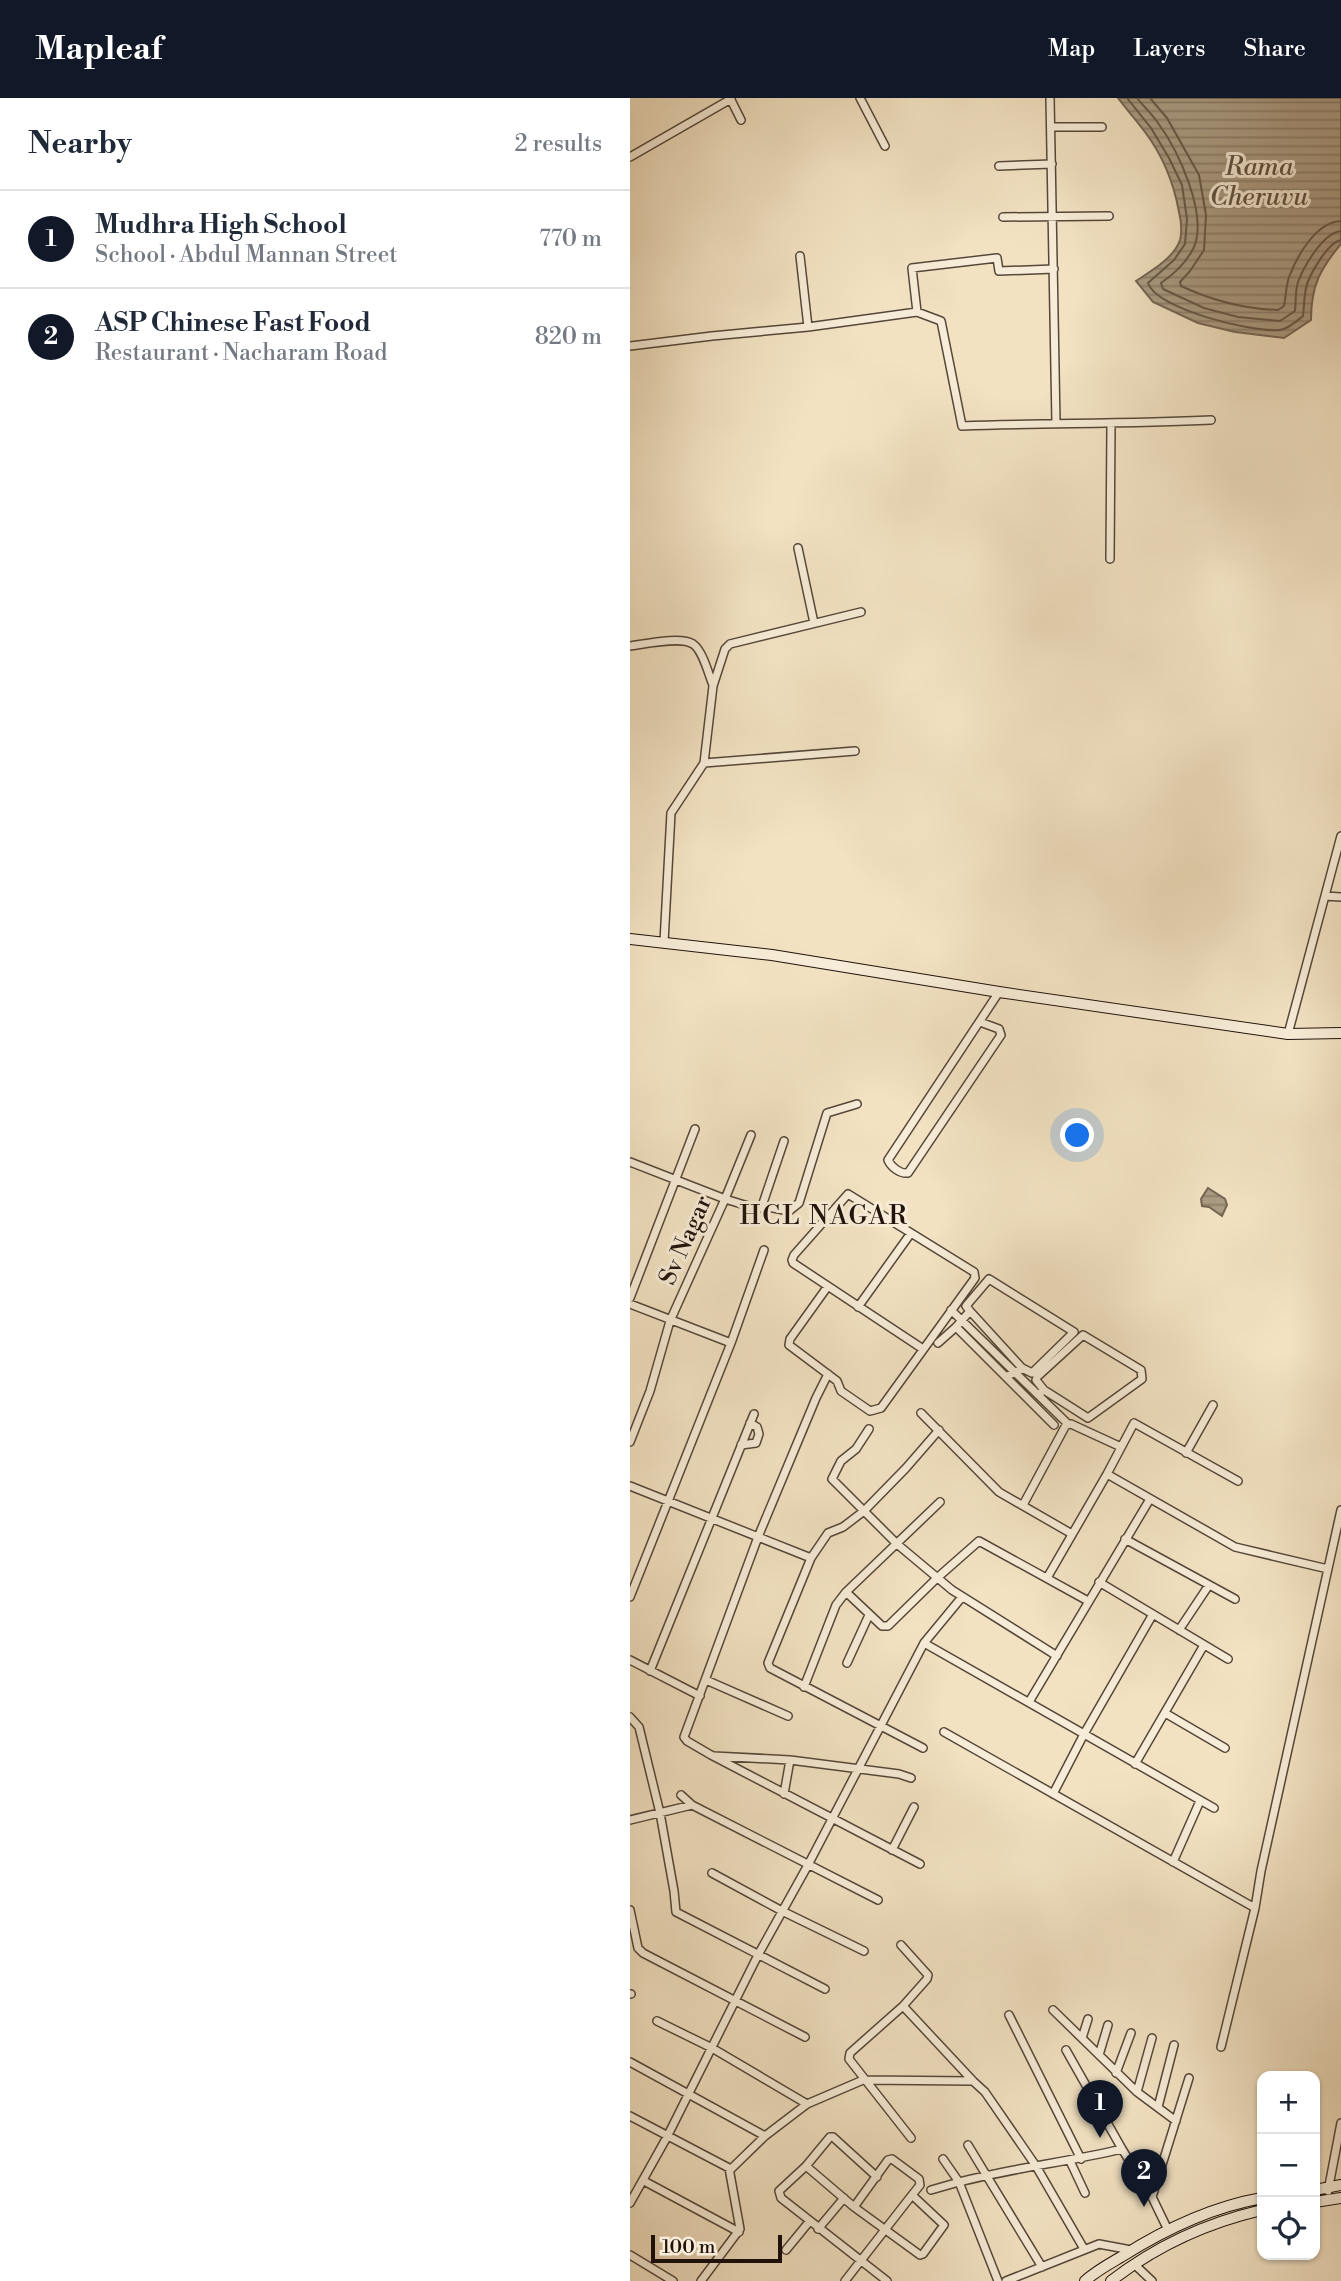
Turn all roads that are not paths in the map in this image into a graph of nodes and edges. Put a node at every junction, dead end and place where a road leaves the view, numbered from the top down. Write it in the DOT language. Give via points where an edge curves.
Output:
graph roads {
  1 [pos="860,98"];
  2 [pos="1050,98"];
  3 [pos="730,99"];
  4 [pos="741,120"];
  5 [pos="1051,127"];
  6 [pos="1102,127"];
  7 [pos="885,146"];
  8 [pos="630,157"];
  9 [pos="1052,164"];
  10 [pos="999,166"];
  11 [pos="1054,216"];
  12 [pos="1109,216"];
  13 [pos="1003,217"];
  14 [pos="800,256"];
  15 [pos="1054,269"];
  16 [pos="917,312"];
  17 [pos="808,327"];
  18 [pos="630,346"];
  19 [pos="1211,420"];
  20 [pos="1056,423"];
  21 [pos="1111,425"];
  22 [pos="798,548"];
  23 [pos="1110,559"];
  24 [pos="861,612"];
  25 [pos="814,623"];
  26 [pos="630,646"];
  27 [pos="713,686"];
  28 [pos="855,751"];
  29 [pos="704,763"];
  30 [pos="1341,836"];
  31 [pos="1325,896"];
  32 [pos="1341,897"];
  33 [pos="630,939"];
  34 [pos="664,942"];
  35 [pos="999,992"];
  36 [pos="980,1022"];
  37 [pos="1341,1033"];
  38 [pos="1287,1034"];
  39 [pos="857,1104"];
  40 [pos="695,1129"];
  41 [pos="751,1135"];
  42 [pos="784,1141"];
  43 [pos="630,1162"];
  44 [pos="675,1179"];
  45 [pos="725,1199"];
  46 [pos="762,1206"];
  47 [pos="911,1233"];
  48 [pos="764,1251"];
  49 [pos="828,1286"];
  50 [pos="630,1298"];
  51 [pos="630,1304"];
  52 [pos="858,1307"];
  53 [pos="951,1310"];
  54 [pos="970,1311"];
  55 [pos="963,1320"];
  56 [pos="670,1321"];
  57 [pos="956,1327"];
  58 [pos="731,1343"];
  59 [pos="938,1343"];
  60 [pos="923,1349"];
  61 [pos="1019,1370"];
  62 [pos="828,1374"];
  63 [pos="1006,1377"];
  64 [pos="1041,1392"];
  65 [pos="1213,1405"];
  66 [pos="921,1413"];
  67 [pos="754,1414"];
  68 [pos="750,1423"];
  69 [pos="1068,1424"];
  70 [pos="1054,1425"];
  71 [pos="869,1429"];
  72 [pos="939,1430"];
  73 [pos="630,1442"];
  74 [pos="741,1444"];
  75 [pos="1121,1447"];
  76 [pos="1186,1453"];
  77 [pos="1107,1474"];
  78 [pos="1238,1481"];
  79 [pos="630,1486"];
  80 [pos="1150,1499"];
  81 [pos="668,1501"];
  82 [pos="940,1502"];
  83 [pos="1023,1505"];
  84 [pos="1341,1510"];
  85 [pos="864,1511"];
  86 [pos="710,1518"];
  87 [pos="1072,1534"];
  88 [pos="758,1537"];
  89 [pos="1125,1539"];
  90 [pos="897,1544"];
  91 [pos="811,1558"];
  92 [pos="1328,1569"];
  93 [pos="937,1578"];
  94 [pos="1047,1578"];
  95 [pos="1099,1582"];
  96 [pos="1209,1585"];
  97 [pos="846,1592"];
  98 [pos="630,1597"];
  99 [pos="962,1597"];
  100 [pos="1235,1599"];
  101 [pos="1088,1601"];
  102 [pos="1153,1614"];
  103 [pos="869,1615"];
  104 [pos="1178,1630"];
  105 [pos="924,1643"];
  106 [pos="1204,1645"];
  107 [pos="1057,1656"];
  108 [pos="1228,1659"];
  109 [pos="630,1660"];
  110 [pos="846,1663"];
  111 [pos="650,1671"];
  112 [pos="706,1679"];
  113 [pos="804,1687"];
  114 [pos="700,1696"];
  115 [pos="1029,1702"];
  116 [pos="1165,1713"];
  117 [pos="788,1716"];
  118 [pos="630,1717"];
  119 [pos="880,1726"];
  120 [pos="944,1732"];
  121 [pos="1084,1734"];
  122 [pos="923,1748"];
  123 [pos="1225,1748"];
  124 [pos="711,1755"];
  125 [pos="790,1760"];
  126 [pos="1135,1764"];
  127 [pos="859,1769"];
  128 [pos="911,1778"];
  129 [pos="784,1794"];
  130 [pos="1053,1794"];
  131 [pos="681,1796"];
  132 [pos="1200,1801"];
  133 [pos="692,1805"];
  134 [pos="914,1807"];
  135 [pos="1214,1808"];
  136 [pos="660,1813"];
  137 [pos="831,1819"];
  138 [pos="630,1820"];
  139 [pos="892,1850"];
  140 [pos="1172,1862"];
  141 [pos="920,1864"];
  142 [pos="808,1865"];
  143 [pos="712,1873"];
  144 [pos="878,1900"];
  145 [pos="1255,1908"];
  146 [pos="630,1910"];
  147 [pos="782,1911"];
  148 [pos="633,1939"];
  149 [pos="901,1945"];
  150 [pos="864,1951"];
  151 [pos="758,1955"];
  152 [pos="825,1989"];
  153 [pos="735,2001"];
  154 [pos="903,2006"];
  155 [pos="1053,2010"];
  156 [pos="1009,2015"];
  157 [pos="1088,2019"];
  158 [pos="657,2021"];
  159 [pos="1108,2025"];
  160 [pos="1130,2033"];
  161 [pos="805,2036"];
  162 [pos="1082,2038"];
  163 [pos="1152,2038"];
  164 [pos="1174,2045"];
  165 [pos="1222,2047"];
  166 [pos="712,2048"];
  167 [pos="1066,2050"];
  168 [pos="1099,2055"];
  169 [pos="630,2062"];
  170 [pos="1116,2073"];
  171 [pos="1189,2078"];
  172 [pos="863,2080"];
  173 [pos="973,2081"];
  174 [pos="1137,2092"];
  175 [pos="688,2093"];
  176 [pos="807,2104"];
  177 [pos="1157,2107"];
  178 [pos="630,2116"];
  179 [pos="1176,2121"];
  180 [pos="1341,2123"];
  181 [pos="765,2136"];
  182 [pos="667,2137"];
  183 [pos="911,2138"];
  184 [pos="968,2145"];
  185 [pos="1122,2149"];
  186 [pos="943,2159"];
  187 [pos="1081,2159"];
  188 [pos="1070,2161"];
  189 [pos="806,2166"];
  190 [pos="1036,2166"];
  191 [pos="730,2170"];
  192 [pos="985,2175"];
  193 [pos="877,2177"];
  194 [pos="644,2181"];
  195 [pos="959,2182"];
  196 [pos="1341,2185"];
  197 [pos="1328,2188"];
  198 [pos="1320,2189"];
  199 [pos="931,2190"];
  200 [pos="1085,2193"];
  201 [pos="912,2195"];
  202 [pos="1152,2197"];
  203 [pos="844,2198"];
  204 [pos="1341,2198"];
  205 [pos="1257,2199"];
  206 [pos="1329,2200"];
  207 [pos="1320,2201"];
  208 [pos="630,2203"];
  209 [pos="854,2207"];
  210 [pos="1257,2211"];
  211 [pos="809,2222"];
  212 [pos="818,2229"];
  213 [pos="885,2230"];
  214 [pos="1168,2230"];
  215 [pos="738,2232"];
  216 [pos="1084,2249"];
  217 [pos="786,2250"];
  218 [pos="1131,2250"];
  219 [pos="630,2255"];
  220 [pos="861,2261"];
  221 [pos="1134,2264"];
  222 [pos="1042,2267"];
  223 [pos="673,2281"];
  224 [pos="701,2281"];
  225 [pos="845,2281"];
  226 [pos="887,2281"];
  227 [pos="998,2281"];
  228 [pos="1006,2281"];
  229 [pos="1085,2281"];
  230 [pos="1111,2281"];
  231 [pos="1152,2281"];
  1 -- 7 [label="street"];
  2 -- 5 [label="street"];
  3 -- 4 [label="street"];
  3 -- 8 [label="street"];
  5 -- 6 [label="street"];
  5 -- 9 [label="street"];
  9 -- 10 [label="street"];
  9 -- 11 [label="street"];
  11 -- 12 [label="street"];
  11 -- 13 [label="street"];
  11 -- 15 [label="street"];
  14 -- 17 [label="street"];
  15 -- 16 [label="street" via="999,271 997,258 912,268"];
  15 -- 20 [label="street"];
  16 -- 17 [label="street"];
  16 -- 20 [label="street" via="941,321 962,426"];
  17 -- 18 [label="street"];
  19 -- 21 [label="street"];
  20 -- 21 [label="street"];
  21 -- 23 [label="street"];
  22 -- 25 [label="street"];
  24 -- 25 [label="street"];
  25 -- 27 [label="street" via="730,644 724,649"];
  26 -- 27 [label="street" via="684,640 693,644"];
  27 -- 29 [label="street"];
  28 -- 29 [label="street"];
  29 -- 34 [label="street" via="671,813"];
  30 -- 31 [label="street"];
  31 -- 32 [label="street"];
  31 -- 38 [label="street"];
  33 -- 34 [label="street"];
  34 -- 35 [label="street"];
  35 -- 36 [label="street"];
  35 -- 38 [label="street"];
  36 -- 36 [label="street" via="999,1029 1001,1035 908,1173 901,1173 888,1160"];
  37 -- 38 [label="street"];
  39 -- 46 [label="street" via="827,1113 799,1203 789,1211"];
  40 -- 44 [label="street"];
  41 -- 45 [label="street, Sv Nagar"];
  42 -- 46 [label="street"];
  43 -- 44 [label="street"];
  44 -- 45 [label="street"];
  44 -- 50 [label="street"];
  45 -- 46 [label="street" via="758,1209"];
  45 -- 56 [label="street, Sv Nagar"];
  47 -- 49 [label="street" via="848,1194 792,1260"];
  47 -- 52 [label="street"];
  47 -- 53 [label="street" via="974,1272 975,1278"];
  48 -- 58 [label="street"];
  49 -- 52 [label="street"];
  49 -- 62 [label="street" via="789,1343"];
  51 -- 56 [label="street"];
  52 -- 60 [label="street"];
  53 -- 55 [label="street"];
  53 -- 60 [label="street"];
  54 -- 55 [label="street"];
  54 -- 61 [label="street"];
  54 -- 61 [label="street" via="966,1306 989,1279 1074,1332 1032,1373"];
  55 -- 57 [label="street"];
  55 -- 61 [label="street"];
  56 -- 58 [label="street"];
  56 -- 73 [label="street, Sv Nagar"];
  57 -- 59 [label="street"];
  57 -- 63 [label="street"];
  58 -- 81 [label="street"];
  60 -- 62 [label="street" via="877,1411 841,1391"];
  61 -- 63 [label="street"];
  61 -- 64 [label="street"];
  62 -- 88 [label="street"];
  63 -- 70 [label="street"];
  64 -- 64 [label="street" via="1037,1377 1083,1335 1141,1370 1142,1379 1088,1418"];
  64 -- 69 [label="street"];
  65 -- 76 [label="street"];
  66 -- 72 [label="street"];
  67 -- 68 [label="street"];
  68 -- 74 [label="street"];
  68 -- 74 [label="street" via="760,1434 757,1443"];
  69 -- 75 [label="street"];
  69 -- 83 [label="street"];
  71 -- 85 [label="street" via="832,1479"];
  72 -- 83 [label="street" via="999,1492"];
  72 -- 85 [label="street"];
  74 -- 86 [label="street"];
  75 -- 76 [label="street" via="1134,1423"];
  75 -- 77 [label="street"];
  76 -- 78 [label="street"];
  77 -- 80 [label="street"];
  77 -- 87 [label="street"];
  79 -- 81 [label="street"];
  80 -- 89 [label="street"];
  80 -- 92 [label="street" via="1235,1547"];
  81 -- 86 [label="street"];
  81 -- 98 [label="street"];
  82 -- 90 [label="street"];
  83 -- 87 [label="street"];
  84 -- 92 [label="street"];
  85 -- 90 [label="street"];
  85 -- 91 [label="street" via="828,1533"];
  86 -- 88 [label="street"];
  86 -- 111 [label="street"];
  87 -- 94 [label="street"];
  88 -- 91 [label="street"];
  88 -- 112 [label="street"];
  89 -- 95 [label="street"];
  89 -- 96 [label="street"];
  90 -- 93 [label="street"];
  90 -- 97 [label="street"];
  91 -- 113 [label="street" via="768,1663"];
  92 -- 145 [label="street"];
  93 -- 94 [label="street" via="979,1541"];
  93 -- 99 [label="street"];
  93 -- 103 [label="street" via="888,1626"];
  94 -- 101 [label="street"];
  95 -- 101 [label="street"];
  95 -- 102 [label="street"];
  96 -- 100 [label="street"];
  96 -- 104 [label="street"];
  97 -- 103 [label="street"];
  97 -- 113 [label="street" via="836,1605"];
  99 -- 105 [label="street"];
  99 -- 107 [label="street"];
  101 -- 107 [label="street"];
  102 -- 104 [label="street"];
  102 -- 121 [label="street"];
  103 -- 110 [label="street"];
  104 -- 106 [label="street"];
  105 -- 115 [label="street"];
  105 -- 119 [label="street"];
  106 -- 108 [label="street"];
  106 -- 116 [label="street"];
  107 -- 115 [label="street"];
  109 -- 111 [label="street"];
  111 -- 114 [label="street"];
  112 -- 114 [label="street"];
  112 -- 117 [label="street"];
  113 -- 119 [label="street"];
  114 -- 124 [label="street" via="684,1737"];
  115 -- 121 [label="street"];
  116 -- 123 [label="street"];
  116 -- 126 [label="street"];
  118 -- 136 [label="street" via="639,1727"];
  119 -- 122 [label="street"];
  119 -- 127 [label="street"];
  120 -- 130 [label="street"];
  121 -- 126 [label="street"];
  121 -- 130 [label="street"];
  124 -- 125 [label="street"];
  124 -- 129 [label="street"];
  125 -- 127 [label="street"];
  125 -- 129 [label="street"];
  126 -- 132 [label="street"];
  127 -- 128 [label="street"];
  127 -- 137 [label="street"];
  129 -- 137 [label="street"];
  130 -- 140 [label="street"];
  131 -- 133 [label="street"];
  132 -- 135 [label="street"];
  132 -- 140 [label="street"];
  133 -- 136 [label="street"];
  133 -- 142 [label="street"];
  134 -- 139 [label="street"];
  136 -- 138 [label="street"];
  136 -- 151 [label="street" via="676,1912"];
  137 -- 139 [label="street"];
  137 -- 142 [label="street"];
  139 -- 141 [label="street"];
  140 -- 145 [label="street"];
  142 -- 144 [label="street"];
  142 -- 147 [label="street"];
  143 -- 147 [label="street"];
  145 -- 165 [label="street"];
  146 -- 148 [label="street"];
  147 -- 150 [label="street"];
  147 -- 151 [label="street"];
  148 -- 153 [label="street" via="643,1953"];
  149 -- 154 [label="street" via="928,1975"];
  151 -- 152 [label="street"];
  151 -- 153 [label="street"];
  153 -- 161 [label="street"];
  153 -- 166 [label="street"];
  154 -- 172 [label="street" via="849,2056"];
  154 -- 173 [label="street"];
  155 -- 162 [label="street"];
  156 -- 187 [label="street"];
  157 -- 162 [label="street"];
  158 -- 166 [label="street"];
  159 -- 168 [label="street"];
  160 -- 170 [label="street"];
  162 -- 168 [label="street"];
  163 -- 174 [label="street"];
  164 -- 177 [label="street"];
  166 -- 175 [label="street"];
  166 -- 176 [label="street"];
  167 -- 185 [label="street"];
  168 -- 170 [label="street"];
  169 -- 175 [label="street"];
  170 -- 174 [label="street"];
  171 -- 179 [label="street"];
  172 -- 173 [label="street"];
  172 -- 176 [label="street"];
  172 -- 183 [label="street"];
  173 -- 190 [label="street"];
  174 -- 177 [label="street"];
  175 -- 181 [label="street"];
  175 -- 182 [label="street"];
  176 -- 181 [label="street"];
  177 -- 179 [label="street"];
  178 -- 182 [label="street"];
  179 -- 202 [label="street"];
  180 -- 197 [label="street"];
  181 -- 191 [label="street"];
  182 -- 191 [label="street"];
  182 -- 194 [label="street"];
  184 -- 192 [label="street"];
  185 -- 187 [label="street"];
  185 -- 202 [label="street"];
  186 -- 195 [label="street"];
  187 -- 188 [label="street"];
  188 -- 190 [label="street"];
  188 -- 200 [label="street"];
  189 -- 193 [label="street" via="833,2137"];
  189 -- 203 [label="street"];
  189 -- 211 [label="street" via="779,2195"];
  190 -- 192 [label="street"];
  190 -- 216 [label="street"];
  191 -- 215 [label="street"];
  192 -- 195 [label="street"];
  192 -- 222 [label="street"];
  193 -- 201 [label="street" via="888,2160 897,2162 921,2182"];
  193 -- 209 [label="street"];
  194 -- 208 [label="street"];
  194 -- 215 [label="street"];
  195 -- 199 [label="street"];
  195 -- 227 [label="street"];
  196 -- 197 [label="street"];
  197 -- 198 [label="street"];
  197 -- 206 [label="street"];
  201 -- 213 [label="street"];
  201 -- 213 [label="street" via="944,2225 923,2254"];
  202 -- 214 [label="street"];
  203 -- 209 [label="street"];
  203 -- 212 [label="street"];
  204 -- 206 [label="street"];
  205 -- 214 [label="street"];
  206 -- 207 [label="street"];
  209 -- 213 [label="street"];
  210 -- 221 [label="street" via="1173,2241"];
  211 -- 212 [label="street"];
  211 -- 217 [label="street"];
  212 -- 220 [label="street"];
  213 -- 220 [label="street"];
  214 -- 218 [label="street"];
  215 -- 224 [label="street"];
  216 -- 218 [label="street" via="1099,2244"];
  216 -- 222 [label="street"];
  218 -- 229 [label="street"];
  219 -- 223 [label="street"];
  220 -- 225 [label="street"];
  220 -- 226 [label="street"];
  221 -- 230 [label="street"];
  221 -- 231 [label="street"];
  222 -- 228 [label="street"];
}
